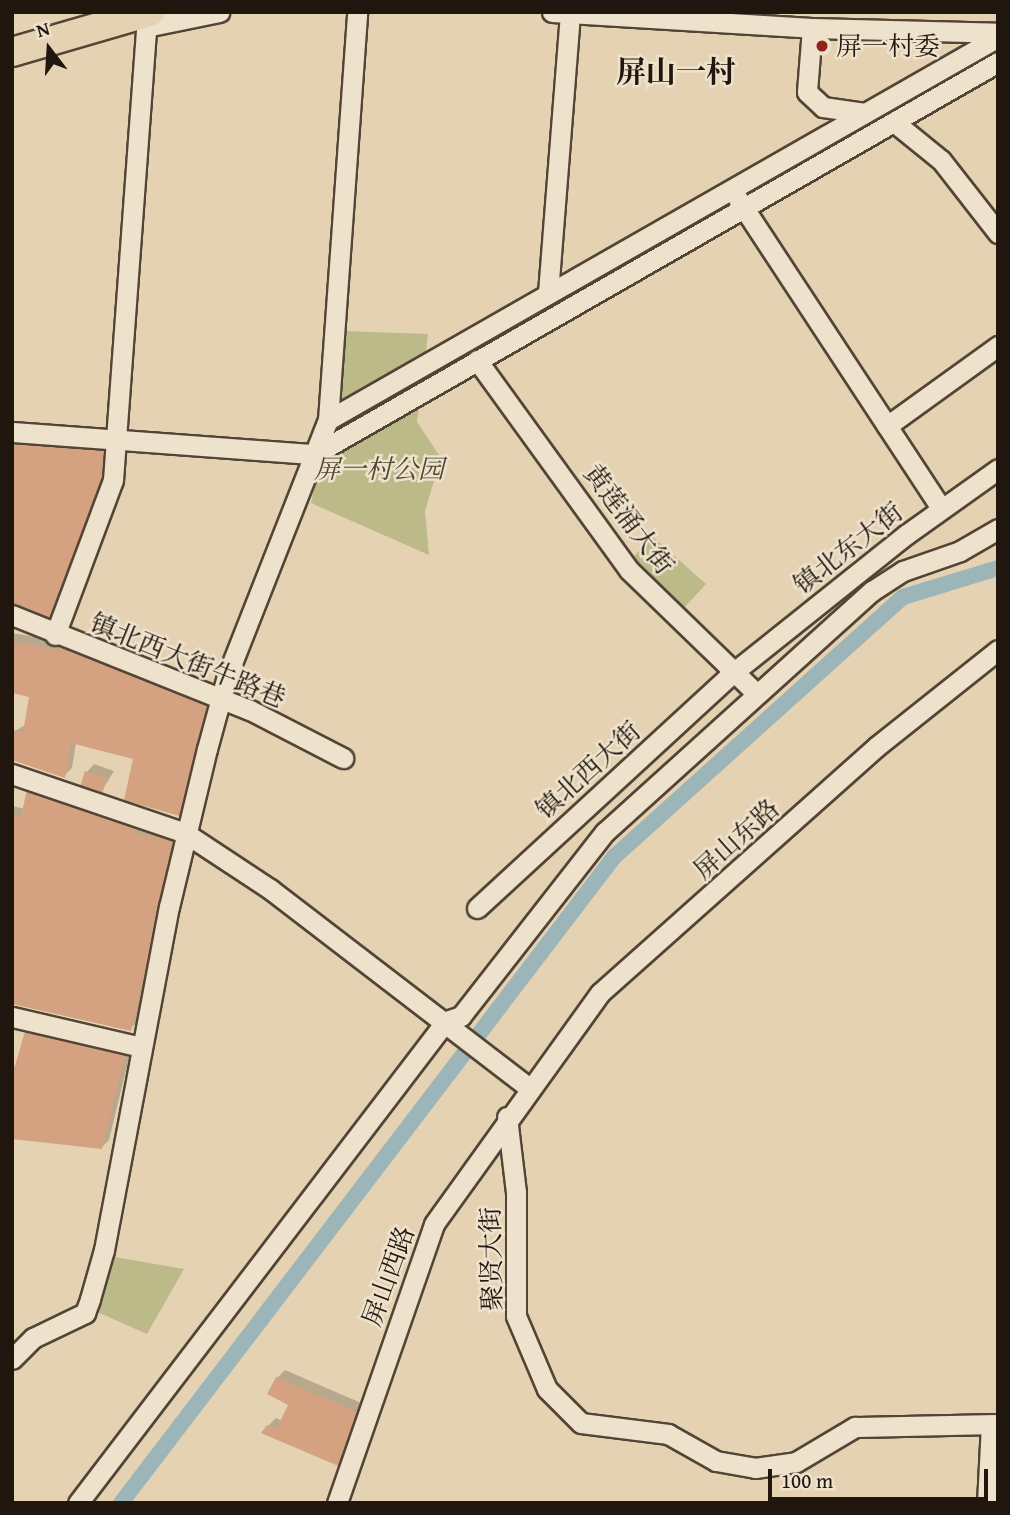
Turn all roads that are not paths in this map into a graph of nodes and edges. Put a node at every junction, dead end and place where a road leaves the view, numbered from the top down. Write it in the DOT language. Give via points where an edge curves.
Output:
graph roads {
  1 [pos="150,12"];
  2 [pos="219,12"];
  3 [pos="357,12"];
  4 [pos="561,13"];
  5 [pos="708,17"];
  6 [pos="812,28"];
  7 [pos="998,35"];
  8 [pos="12,52"];
  9 [pos="998,62"];
  10 [pos="865,113"];
  11 [pos="894,122"];
  12 [pos="732,189"];
  13 [pos="744,208"];
  14 [pos="998,233"];
  15 [pos="548,293"];
  16 [pos="998,346"];
  17 [pos="477,360"];
  18 [pos="328,421"];
  19 [pos="887,426"];
  20 [pos="12,432"];
  21 [pos="113,440"];
  22 [pos="315,454"];
  23 [pos="998,469"];
  24 [pos="941,508"];
  25 [pos="998,529"];
  26 [pos="12,615"];
  27 [pos="55,635"];
  28 [pos="998,650"];
  29 [pos="734,673"];
  30 [pos="757,694"];
  31 [pos="221,698"];
  32 [pos="343,758"];
  33 [pos="12,774"];
  34 [pos="185,833"];
  35 [pos="478,908"];
  36 [pos="12,1017"];
  37 [pos="453,1026"];
  38 [pos="141,1047"];
  39 [pos="529,1088"];
  40 [pos="507,1117"];
  41 [pos="12,1359"];
  42 [pos="994,1425"];
  43 [pos="78,1503"];
  44 [pos="337,1503"];
  45 [pos="987,1503"];
  1 -- 8 [label="highway"];
  2 -- 21 [label="street" via="146,27"];
  3 -- 18 [label="street"];
  4 -- 5 [label="street"];
  4 -- 15 [label="street"];
  5 -- 6 [label="street"];
  6 -- 7 [label="street"];
  6 -- 10 [label="street" via="807,92 823,107"];
  7 -- 10 [label="street"];
  9 -- 11 [label="street"];
  10 -- 12 [label="street"];
  11 -- 13 [label="street"];
  11 -- 14 [label="street" via="941,160"];
  12 -- 13 [label="street"];
  12 -- 15 [label="street"];
  13 -- 17 [label="street"];
  13 -- 19 [label="street"];
  15 -- 18 [label="street"];
  16 -- 19 [label="street"];
  17 -- 22 [label="street"];
  17 -- 29 [label="street, 黄莲涌大街" via="629,570"];
  18 -- 22 [label="street"];
  19 -- 24 [label="street"];
  20 -- 21 [label="street"];
  21 -- 22 [label="street"];
  21 -- 27 [label="street" via="117,454 113,480"];
  22 -- 31 [label="street"];
  23 -- 24 [label="street, 镇北东大街"];
  24 -- 29 [label="street, 镇北东大街"];
  25 -- 30 [label="street" via="960,551 903,571 872,591"];
  26 -- 27 [label="street, 镇北西大街牛路巷"];
  27 -- 31 [label="street, 镇北西大街牛路巷"];
  28 -- 39 [label="street, 屏山东路" via="876,747 600,993"];
  29 -- 30 [label="street, 黄莲涌大街"];
  29 -- 35 [label="street, 镇北西大街"];
  30 -- 37 [label="street" via="605,832"];
  31 -- 32 [label="street, 镇北西大街牛路巷"];
  31 -- 34 [label="street"];
  33 -- 34 [label="street"];
  34 -- 37 [label="street" via="270,888"];
  34 -- 38 [label="street"];
  36 -- 38 [label="street"];
  37 -- 39 [label="street"];
  37 -- 43 [label="street"];
  38 -- 41 [label="street" via="104,1250 85,1313 33,1338"];
  39 -- 40 [label="street, 屏山西路"];
  40 -- 42 [label="street, 聚贤大街" via="516,1192 516,1316 547,1389 581,1423 668,1434 716,1461 755,1468 796,1462 855,1427"];
  40 -- 44 [label="street, 屏山西路" via="434,1224"];
  42 -- 45 [label="street"];
}
